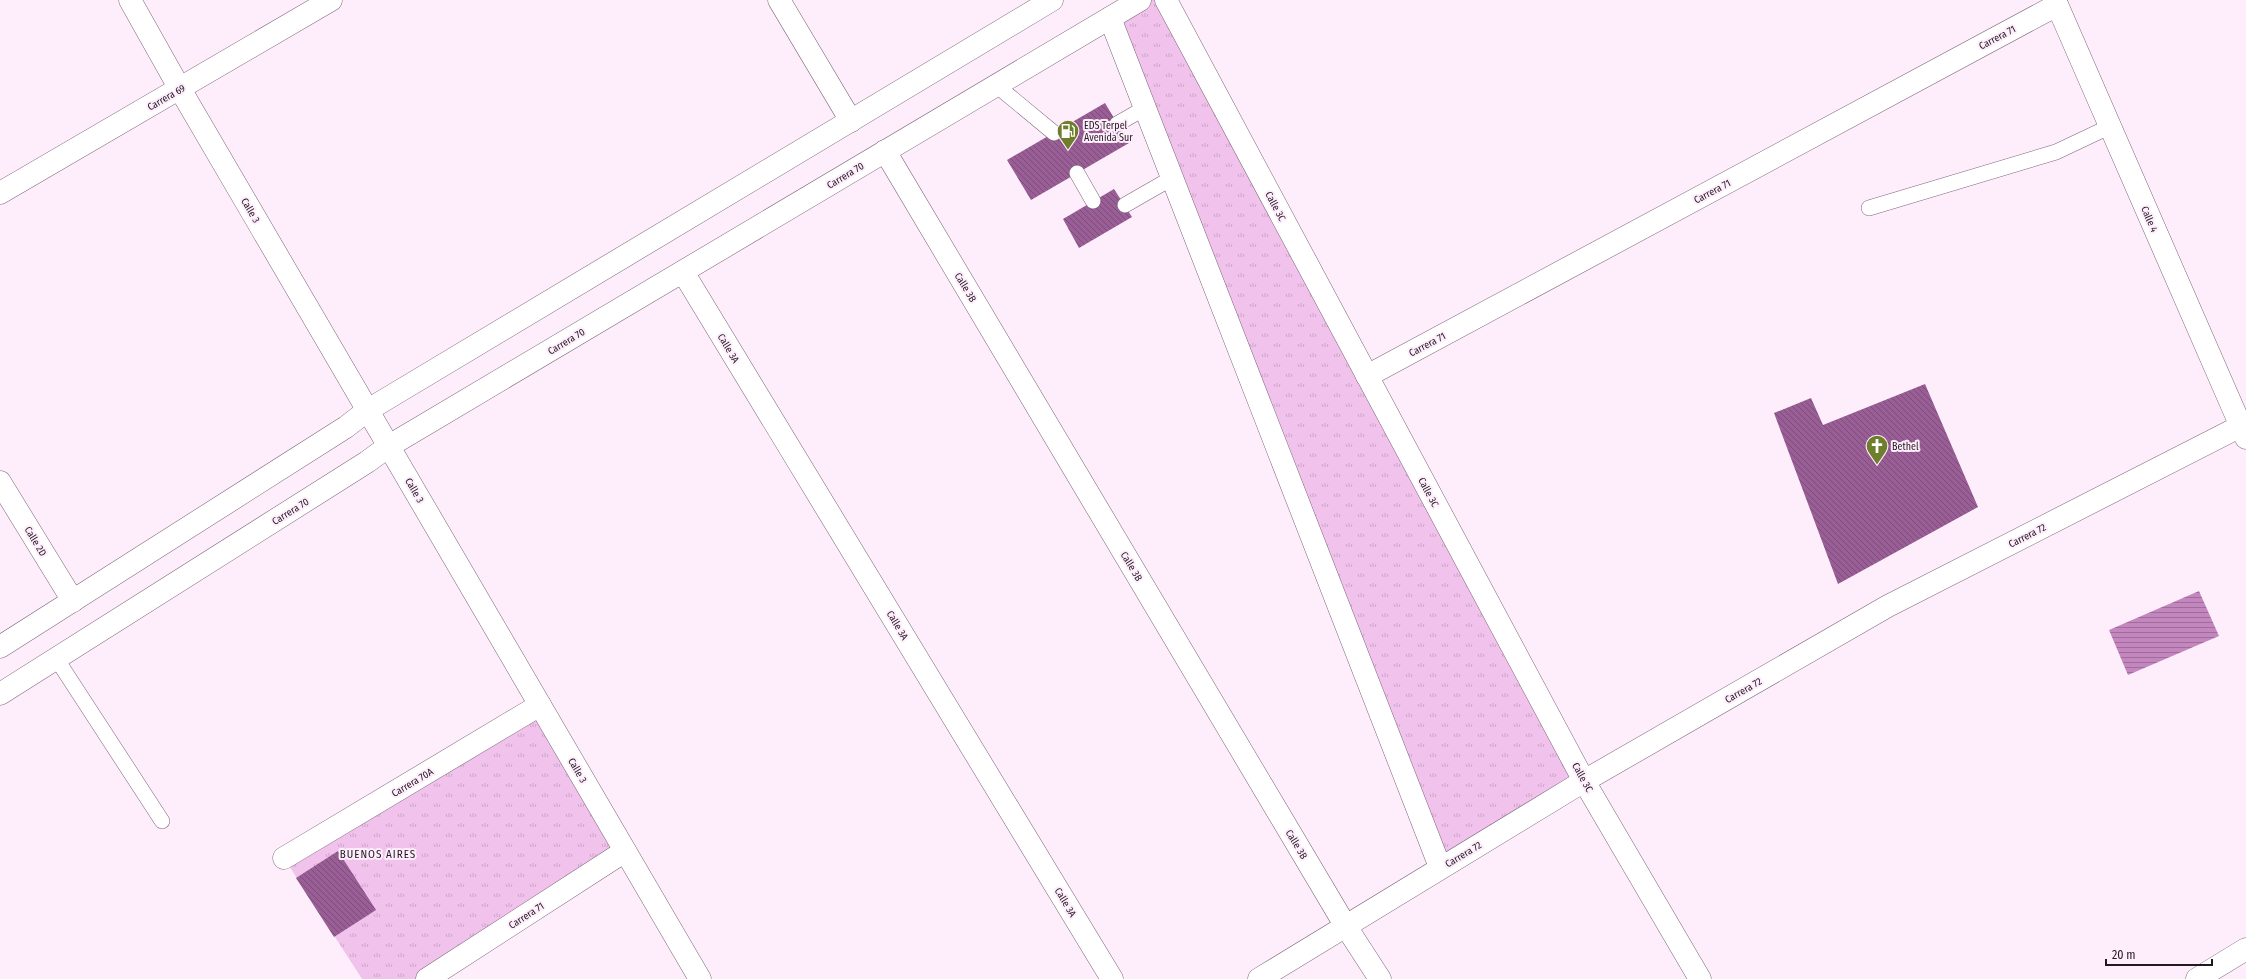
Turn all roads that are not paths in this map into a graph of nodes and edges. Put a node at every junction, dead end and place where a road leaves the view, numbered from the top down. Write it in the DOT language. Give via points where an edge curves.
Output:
graph roads {
  1 [pos="130,0"];
  2 [pos="331,0"];
  3 [pos="779,0"];
  4 [pos="1052,0"];
  5 [pos="1140,0"];
  6 [pos="1166,0"];
  7 [pos="2056,3"];
  8 [pos="1110,18"];
  9 [pos="996,85"];
  10 [pos="180,88"];
  11 [pos="1145,108"];
  12 [pos="851,121"];
  13 [pos="1117,124"];
  14 [pos="2111,126"];
  15 [pos="1054,133"];
  16 [pos="885,151"];
  17 [pos="1077,173"];
  18 [pos="1172,178"];
  19 [pos="0,193"];
  20 [pos="1093,201"];
  21 [pos="1125,205"];
  22 [pos="1868,208"];
  23 [pos="683,272"];
  24 [pos="1367,376"];
  25 [pos="368,410"];
  26 [pos="2243,432"];
  27 [pos="389,446"];
  28 [pos="0,482"];
  29 [pos="72,601"];
  30 [pos="0,647"];
  31 [pos="56,658"];
  32 [pos="0,694"];
  33 [pos="540,705"];
  34 [pos="1584,781"];
  35 [pos="162,821"];
  36 [pos="625,851"];
  37 [pos="284,858"];
  38 [pos="1440,867"];
  39 [pos="1345,925"];
  40 [pos="2246,949"];
  41 [pos="427,979"];
  42 [pos="700,979"];
  43 [pos="1112,979"];
  44 [pos="1259,979"];
  45 [pos="1380,979"];
  46 [pos="1700,979"];
  47 [pos="2197,979"];
  1 -- 10 [label="street, Calle 3"];
  2 -- 10 [label="street, Carrera 69"];
  3 -- 12 [label="street"];
  4 -- 12 [label="street"];
  5 -- 8 [label="street, Carrera 70"];
  6 -- 24 [label="street, Calle 3C"];
  7 -- 14 [label="street, Calle 4"];
  7 -- 24 [label="street, Carrera 71"];
  8 -- 9 [label="street, Carrera 70"];
  8 -- 11 [label="street"];
  9 -- 15 [label="lane"];
  9 -- 16 [label="street, Carrera 70"];
  10 -- 19 [label="street, Carrera 69"];
  10 -- 25 [label="street, Calle 3"];
  11 -- 13 [label="lane"];
  11 -- 18 [label="street"];
  12 -- 25 [label="street"];
  14 -- 22 [label="lane" via="2056,152"];
  14 -- 26 [label="street, Calle 4" via="2164,254"];
  16 -- 23 [label="street, Carrera 70"];
  16 -- 39 [label="street, Calle 3B"];
  17 -- 20 [label="lane"];
  18 -- 21 [label="lane"];
  18 -- 38 [label="street"];
  23 -- 27 [label="street, Carrera 70"];
  23 -- 43 [label="street, Calle 3A"];
  24 -- 34 [label="street, Calle 3C"];
  25 -- 27 [label="street, Calle 3"];
  25 -- 29 [label="street" via="346,427"];
  26 -- 34 [label="street, Carrera 72" via="1888,606"];
  27 -- 31 [label="street, Carrera 70"];
  27 -- 33 [label="street, Calle 3"];
  28 -- 29 [label="street, Calle 2D"];
  29 -- 30 [label="street"];
  31 -- 32 [label="street, Carrera 70"];
  31 -- 35 [label="lane"];
  33 -- 36 [label="street, Calle 3"];
  33 -- 37 [label="street, Carrera 70A"];
  34 -- 38 [label="street, Carrera 72"];
  34 -- 46 [label="street, Calle 3C"];
  36 -- 41 [label="street, Carrera 71"];
  36 -- 42 [label="street, Calle 3"];
  38 -- 39 [label="street, Carrera 72"];
  39 -- 44 [label="street, Carrera 72"];
  39 -- 45 [label="street, Calle 3B"];
  40 -- 47 [label="street"];
}
